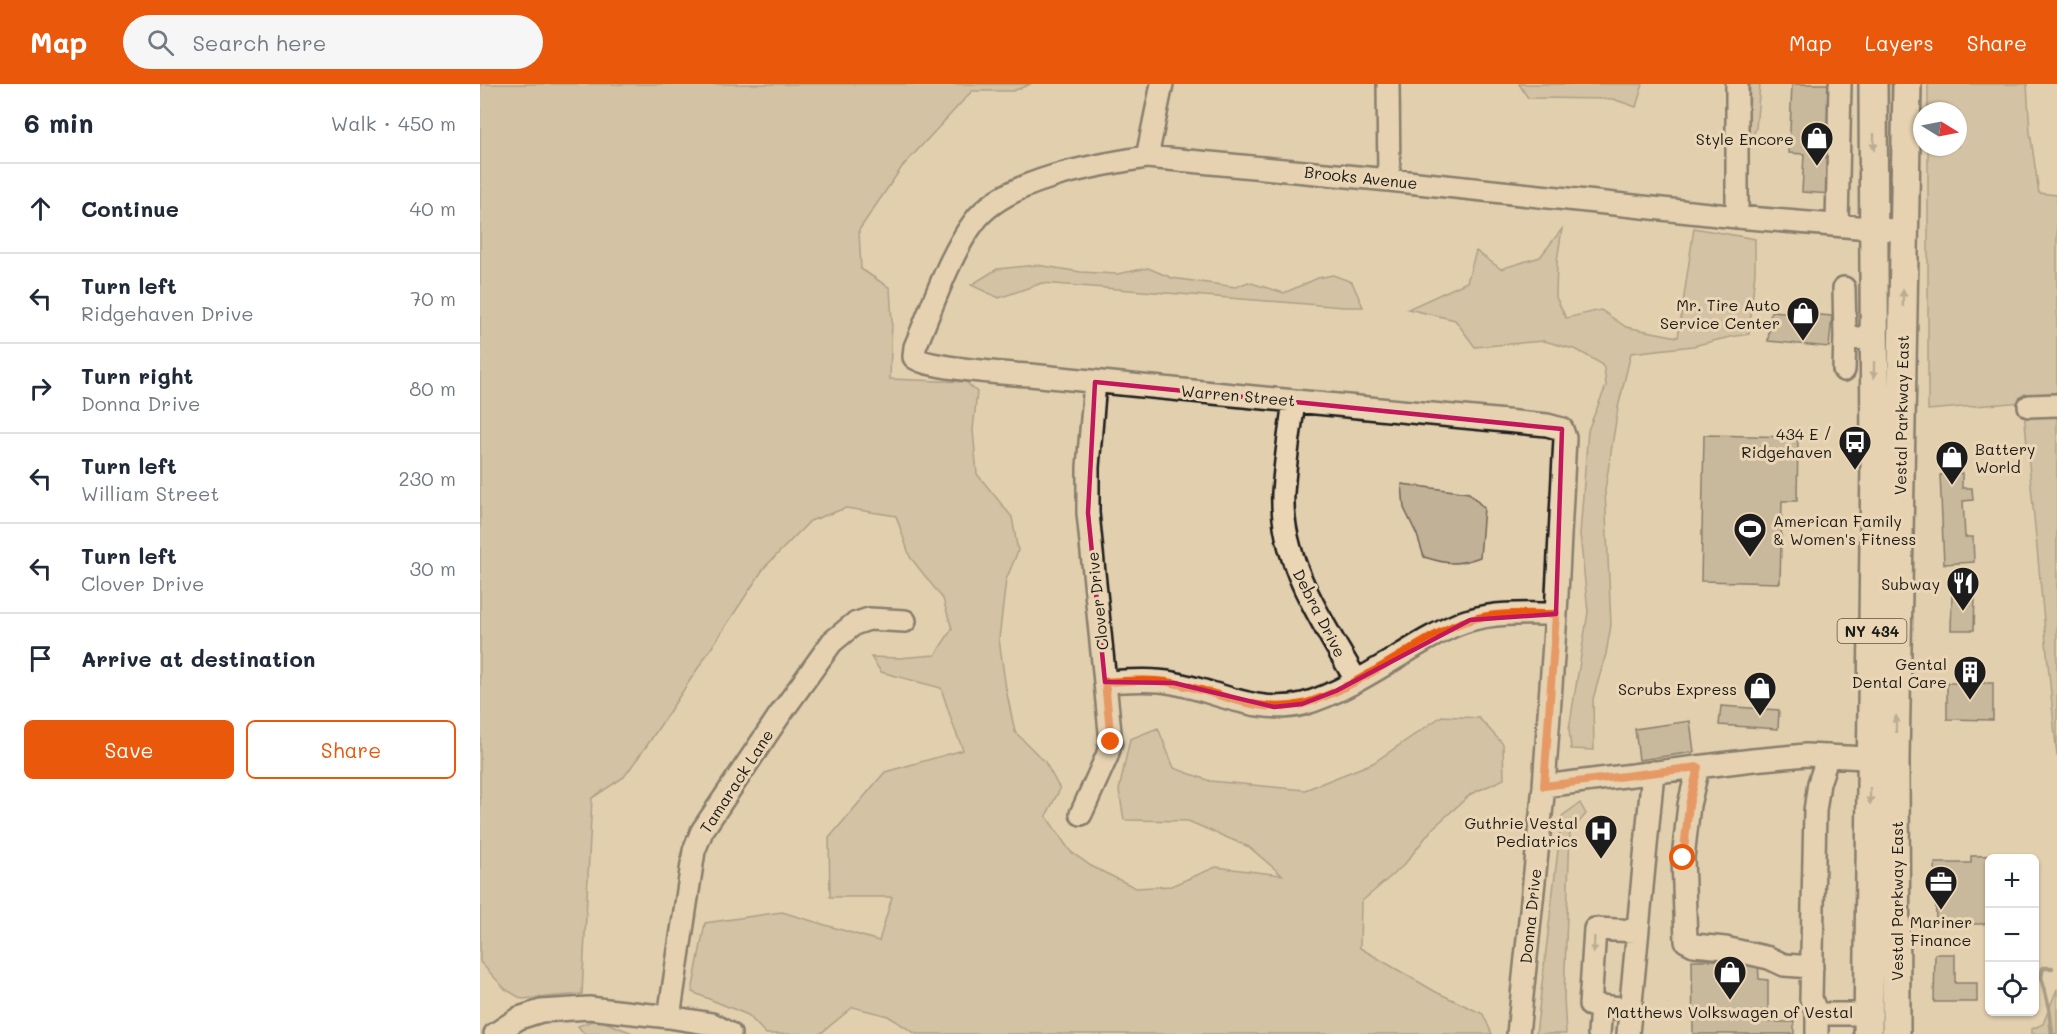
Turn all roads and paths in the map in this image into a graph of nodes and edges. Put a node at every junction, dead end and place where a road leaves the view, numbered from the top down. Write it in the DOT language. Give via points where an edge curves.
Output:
graph roads {
  1 [pos="1162,84"];
  2 [pos="1388,84"];
  3 [pos="1737,84"];
  4 [pos="1840,84"];
  5 [pos="1874,84"];
  6 [pos="1907,84"];
  7 [pos="1148,157"];
  8 [pos="1389,180"];
  9 [pos="1737,218"];
  10 [pos="1837,225"];
  11 [pos="1875,227"];
  12 [pos="1905,231"];
  13 [pos="1844,288"];
  14 [pos="1845,337"];
  15 [pos="1875,339"];
  16 [pos="915,351"];
  17 [pos="1844,370"];
  18 [pos="1095,382"];
  19 [pos="1294,401"];
  20 [pos="2057,405"];
  21 [pos="2030,406"];
  22 [pos="1565,438"];
  23 [pos="1556,614"];
  24 [pos="904,621"];
  25 [pos="1356,680"];
  26 [pos="1105,682"];
  27 [pos="1828,756"];
  28 [pos="1882,758"];
  29 [pos="1698,767"];
  30 [pos="1653,772"];
  31 [pos="1544,786"];
  32 [pos="1081,814"];
  33 [pos="1637,931"];
  34 [pos="1812,967"];
  35 [pos="1596,1006"];
  36 [pos="1630,1009"];
  37 [pos="669,1017"];
  38 [pos="1817,1024"];
  39 [pos="1868,1024"];
  40 [pos="495,1034"];
  41 [pos="730,1034"];
  42 [pos="1518,1034"];
  43 [pos="1599,1034"];
  44 [pos="1628,1034"];
  45 [pos="1896,1034"];
  1 -- 7 [label="street"];
  2 -- 8 [label="street"];
  3 -- 9 [label="street"];
  4 -- 10 [label="street"];
  5 -- 11 [label="main road, Vestal Parkway East / NY 434, one-way"];
  6 -- 12 [label="main road, Vestal Parkway East / NY 434"];
  7 -- 8 [label="street, Brooks Avenue"];
  7 -- 16 [label="street, Brooks Avenue" via="1028,183 1000,198 975,219 960,243"];
  8 -- 9 [label="street, Brooks Avenue"];
  9 -- 10 [label="street, Brooks Avenue"];
  10 -- 11 [label="street, Brooks Avenue"];
  11 -- 12 [label="street, Brooks Avenue"];
  11 -- 15 [label="main road, Vestal Parkway East / NY 434"];
  28 -- 12 [label="main road, Vestal Parkway East / NY 434, one-way"];
  13 -- 14 [label="street"];
  14 -- 15 [label="street"];
  14 -- 17 [label="street"];
  15 -- 28 [label="main road, Vestal Parkway East / NY 434, one-way"];
  16 -- 18 [label="street, Warren Street" via="917,361 932,364"];
  18 -- 19 [label="street, Warren Street"];
  18 -- 26 [label="street, Clover Drive" via="1088,513"];
  19 -- 22 [label="street, Warren Street" via="1548,425 1562,429"];
  19 -- 25 [label="street, Debra Drive" via="1283,494 1287,535 1298,575"];
  20 -- 21 [label="street"];
  22 -- 23 [label="street, Donna Drive"];
  23 -- 25 [label="street" via="1498,615 1470,620 1449,627"];
  23 -- 31 [label="street, Donna Drive"];
  24 -- 37 [label="street, Tamarack Lane" via="869,619 854,624 832,642 702,831 694,851"];
  25 -- 26 [label="street" via="1302,704 1274,707 1174,683"];
  26 -- 32 [label="street, Clover Drive" via="1111,742"];
  27 -- 28 [label="street"];
  27 -- 29 [label="street"];
  27 -- 34 [label="street" via="1815,811"];
  28 -- 39 [label="main road, Vestal Parkway East / NY 434, one-way"];
  28 -- 45 [label="main road, Vestal Parkway East / NY 434"];
  29 -- 30 [label="street"];
  29 -- 34 [label="street" via="1683,858 1686,941 1769,958 1784,965"];
  30 -- 31 [label="street"];
  30 -- 33 [label="street"];
  31 -- 42 [label="street, Donna Drive"];
  33 -- 35 [label="street, one-way" via="1595,929"];
  33 -- 36 [label="street"];
  34 -- 38 [label="street" via="1811,999"];
  35 -- 36 [label="street"];
  35 -- 43 [label="street"];
  36 -- 44 [label="street"];
  37 -- 40 [label="street" via="589,1008 541,1011 519,1018"];
  37 -- 41 [label="street" via="712,1024"];
  38 -- 39 [label="street"];
}
